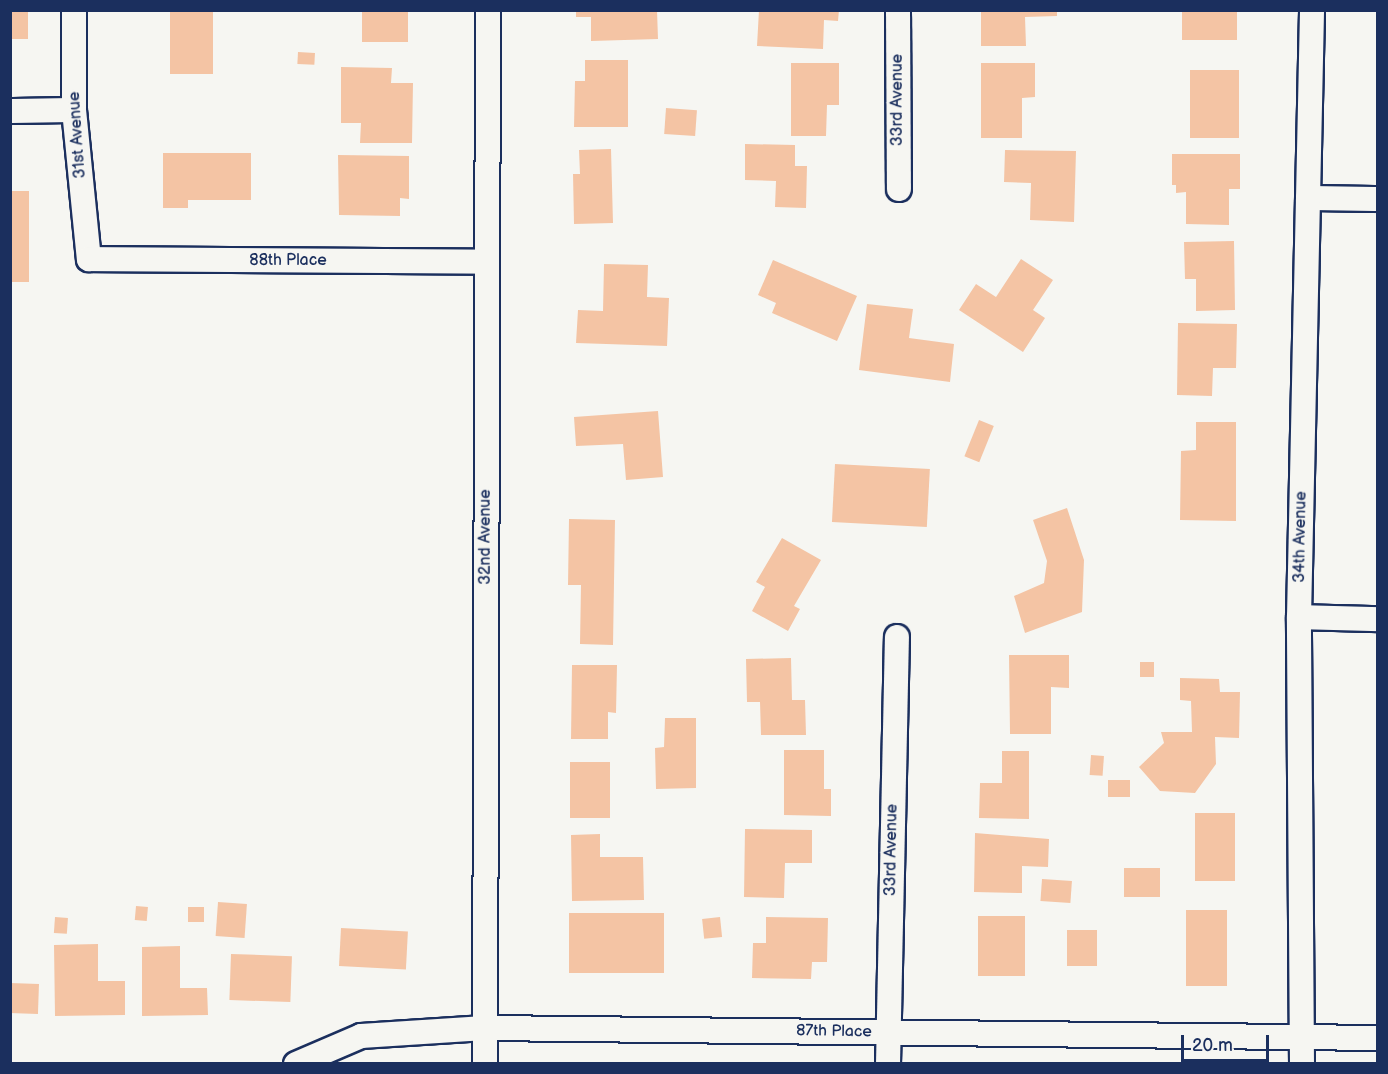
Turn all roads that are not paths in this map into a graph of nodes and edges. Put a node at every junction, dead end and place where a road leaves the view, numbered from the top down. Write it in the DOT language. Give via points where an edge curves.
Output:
graph roads {
  1 [pos="74,10"];
  2 [pos="488,10"];
  3 [pos="898,10"];
  4 [pos="1312,10"];
  5 [pos="74,110"];
  6 [pos="10,111"];
  7 [pos="899,189"];
  8 [pos="1308,198"];
  9 [pos="1377,199"];
  10 [pos="89,260"];
  11 [pos="487,262"];
  12 [pos="1299,617"];
  13 [pos="1377,619"];
  14 [pos="897,637"];
  15 [pos="485,1028"];
  16 [pos="888,1033"];
  17 [pos="1302,1038"];
  18 [pos="1377,1038"];
  19 [pos="296,1064"];
  20 [pos="485,1064"];
  21 [pos="888,1064"];
  22 [pos="1302,1064"];
  1 -- 5 [label="street, 31st Avenue"];
  2 -- 11 [label="street, 32nd Avenue"];
  3 -- 7 [label="street, 33rd Avenue"];
  4 -- 8 [label="street, 34th Avenue"];
  5 -- 6 [label="street"];
  5 -- 10 [label="street, 31st Avenue"];
  8 -- 9 [label="street"];
  8 -- 12 [label="street, 34th Avenue"];
  10 -- 11 [label="street, 88th Place"];
  11 -- 15 [label="street, 32nd Avenue"];
  12 -- 13 [label="street"];
  12 -- 17 [label="street, 34th Avenue"];
  14 -- 16 [label="street, 33rd Avenue"];
  15 -- 16 [label="street, 87th Place"];
  15 -- 19 [label="street, 87th Place" via="361,1036"];
  15 -- 20 [label="street, 32nd Avenue"];
  16 -- 17 [label="street, 87th Place"];
  16 -- 21 [label="street, 33rd Avenue"];
  17 -- 18 [label="street, 87th Place"];
  17 -- 22 [label="street, 34th Avenue"];
}
